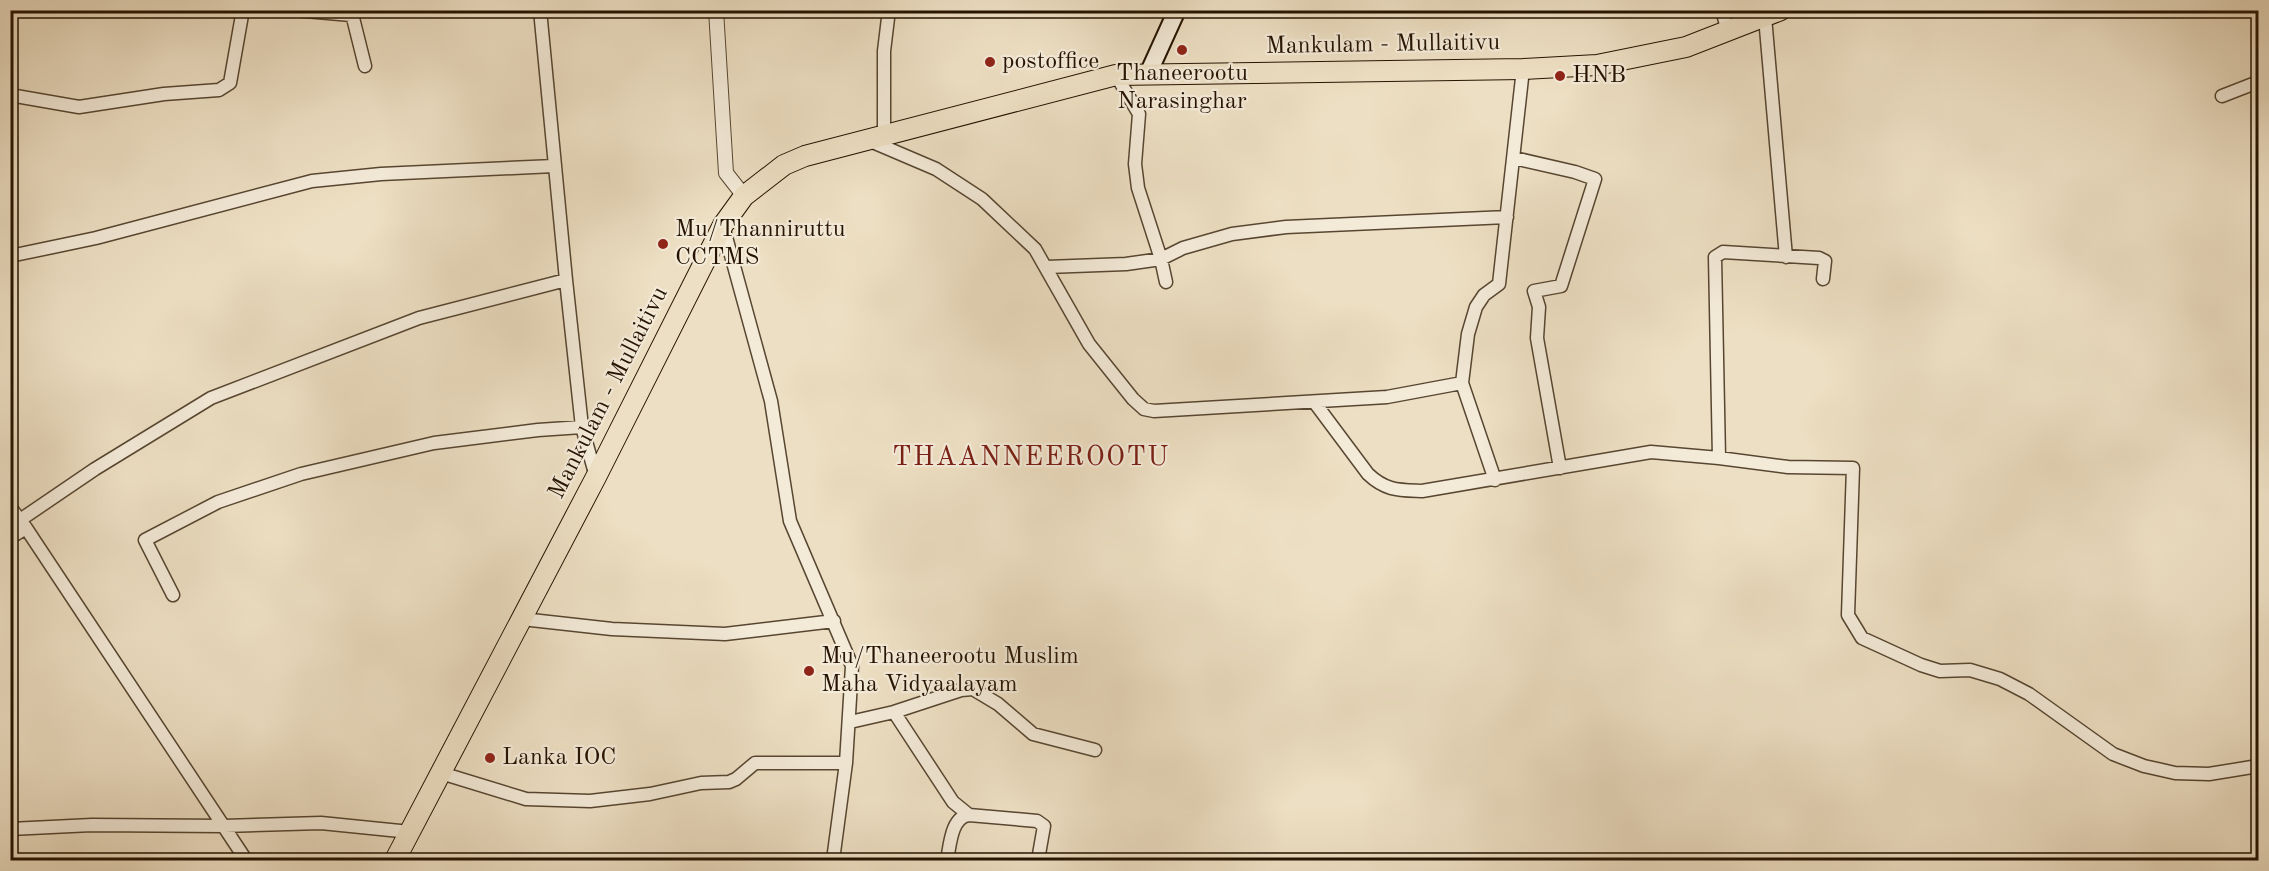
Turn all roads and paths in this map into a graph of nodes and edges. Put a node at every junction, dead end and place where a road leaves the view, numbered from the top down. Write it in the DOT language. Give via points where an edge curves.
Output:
graph roads {
  1 [pos="246,10"];
  2 [pos="294,10"];
  3 [pos="540,10"];
  4 [pos="716,10"];
  5 [pos="889,10"];
  6 [pos="1177,10"];
  7 [pos="1722,10"];
  8 [pos="351,13"];
  9 [pos="1773,14"];
  10 [pos="1728,32"];
  11 [pos="365,66"];
  12 [pos="1523,69"];
  13 [pos="1148,74"];
  14 [pos="1116,75"];
  15 [pos="2259,82"];
  16 [pos="10,95"];
  17 [pos="2222,96"];
  18 [pos="875,138"];
  19 [pos="1514,158"];
  20 [pos="554,166"];
  21 [pos="744,196"];
  22 [pos="1507,217"];
  23 [pos="723,225"];
  24 [pos="10,256"];
  25 [pos="1786,257"];
  26 [pos="1161,259"];
  27 [pos="1047,267"];
  28 [pos="1823,279"];
  29 [pos="566,280"];
  30 [pos="1166,282"];
  31 [pos="1462,383"];
  32 [pos="1315,403"];
  33 [pos="582,427"];
  34 [pos="1719,458"];
  35 [pos="1560,468"];
  36 [pos="596,477"];
  37 [pos="1495,480"];
  38 [pos="10,507"];
  39 [pos="23,524"];
  40 [pos="10,538"];
  41 [pos="173,595"];
  42 [pos="522,619"];
  43 [pos="834,621"];
  44 [pos="894,712"];
  45 [pos="850,722"];
  46 [pos="1095,750"];
  47 [pos="846,763"];
  48 [pos="2259,766"];
  49 [pos="441,773"];
  50 [pos="969,815"];
  51 [pos="224,826"];
  52 [pos="10,829"];
  53 [pos="410,832"];
  54 [pos="246,861"];
  55 [pos="395,861"];
  56 [pos="833,861"];
  57 [pos="947,861"];
  58 [pos="1038,861"];
  1 -- 16 [label="street" via="230,83 219,90 79,107"];
  2 -- 8 [label="street"];
  3 -- 20 [label="street"];
  4 -- 21 [label="street" via="726,173"];
  5 -- 18 [label="street"];
  6 -- 13 [label="main road"];
  7 -- 10 [label="street"];
  8 -- 11 [label="street"];
  9 -- 10 [label="highway, Mankulam - Mullaitivu"];
  9 -- 25 [label="street"];
  10 -- 12 [label="highway, Mankulam - Mullaitivu" via="1686,47 1618,62"];
  12 -- 13 [label="highway, Mankulam - Mullaitivu"];
  12 -- 19 [label="street"];
  13 -- 14 [label="highway, Mankulam - Mullaitivu"];
  14 -- 18 [label="highway, Mankulam - Mullaitivu"];
  14 -- 26 [label="street" via="1138,114 1138,188"];
  15 -- 17 [label="street"];
  18 -- 21 [label="highway, Mankulam - Mullaitivu" via="784,165"];
  18 -- 27 [label="street" via="936,169 982,199 1035,249"];
  19 -- 22 [label="street"];
  19 -- 35 [label="street" via="1595,179 1561,286 1534,291 1539,307 1537,338"];
  20 -- 24 [label="street" via="312,181 96,238"];
  20 -- 29 [label="street"];
  21 -- 23 [label="highway, Mankulam - Mullaitivu"];
  22 -- 26 [label="street" via="1286,227 1232,234 1183,248"];
  22 -- 31 [label="street" via="1499,284 1476,307"];
  23 -- 36 [label="highway, Mankulam - Mullaitivu"];
  23 -- 43 [label="street" via="771,401 790,521"];
  25 -- 28 [label="street" via="1825,261"];
  25 -- 34 [label="street" via="1723,252 1715,257"];
  26 -- 27 [label="street"];
  26 -- 30 [label="street"];
  27 -- 32 [label="street" via="1089,344 1144,409"];
  29 -- 33 [label="street"];
  29 -- 39 [label="street" via="419,318 210,398 95,469"];
  31 -- 32 [label="street" via="1387,397"];
  31 -- 37 [label="street"];
  32 -- 37 [label="street" via="1379,484 1394,490 1422,491"];
  33 -- 36 [label="street"];
  33 -- 41 [label="street" via="434,442 302,474 219,502 145,540"];
  34 -- 35 [label="street" via="1651,452"];
  34 -- 48 [label="street" via="1788,467 1853,468 1848,615 1862,638 1940,671 1970,670 2000,679 2029,694 2113,754 2144,766 2175,773 2209,774"];
  35 -- 37 [label="street"];
  36 -- 42 [label="highway, Mankulam - Mullaitivu"];
  38 -- 39 [label="street"];
  39 -- 40 [label="street"];
  39 -- 51 [label="street"];
  42 -- 43 [label="street" via="612,629 725,634"];
  42 -- 49 [label="highway, Mankulam - Mullaitivu"];
  43 -- 45 [label="street" via="852,666"];
  44 -- 45 [label="street"];
  44 -- 46 [label="street" via="973,689 1033,734"];
  44 -- 50 [label="street" via="953,802"];
  45 -- 47 [label="street"];
  47 -- 49 [label="street" via="755,763 729,782 590,801 526,799"];
  47 -- 56 [label="street"];
  49 -- 53 [label="highway, Mankulam - Mullaitivu"];
  50 -- 57 [label="street" via="957,822"];
  50 -- 58 [label="street" via="1037,821 1044,826"];
  51 -- 52 [label="street"];
  51 -- 53 [label="street" via="321,823"];
  51 -- 54 [label="street"];
  53 -- 55 [label="highway, Mankulam - Mullaitivu"];
}
